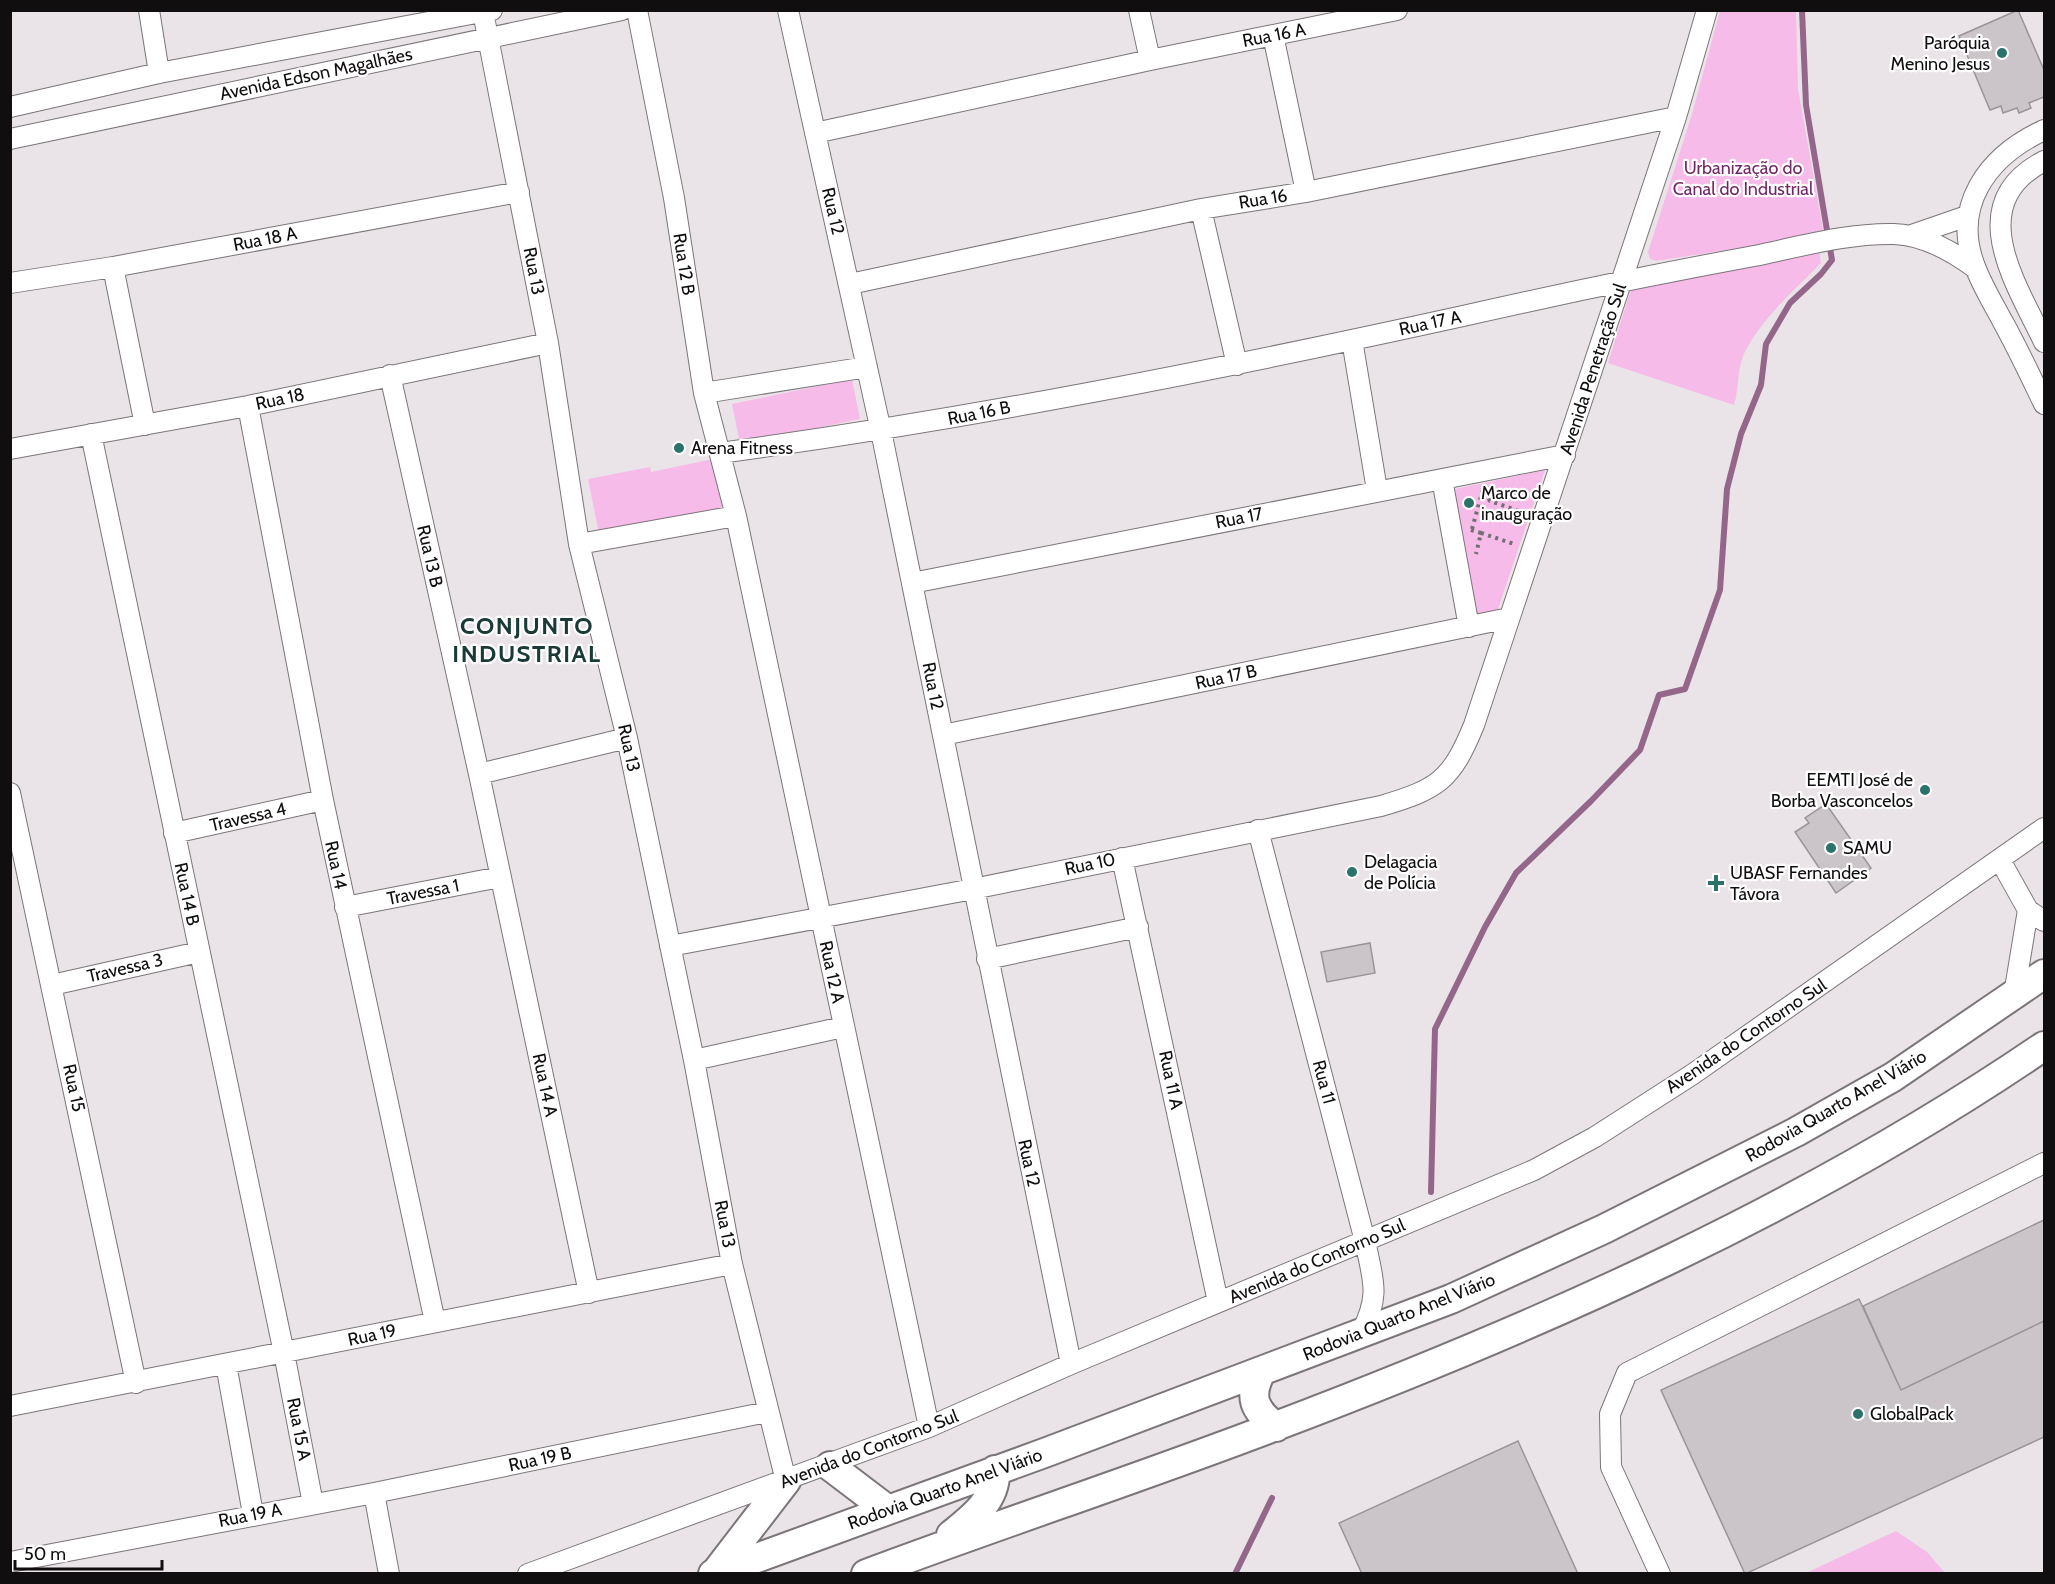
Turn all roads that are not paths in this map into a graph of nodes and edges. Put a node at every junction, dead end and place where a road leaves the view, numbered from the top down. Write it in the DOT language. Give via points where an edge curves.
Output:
graph roads {
  1 [pos="149,10"];
  2 [pos="622,10"];
  3 [pos="638,10"];
  4 [pos="788,10"];
  5 [pos="1139,10"];
  6 [pos="1397,10"];
  7 [pos="1707,10"];
  8 [pos="488,11"];
  9 [pos="1273,35"];
  10 [pos="488,38"];
  11 [pos="1150,60"];
  12 [pos="159,73"];
  13 [pos="10,107"];
  14 [pos="1676,117"];
  15 [pos="2044,130"];
  16 [pos="815,133"];
  17 [pos="10,138"];
  18 [pos="2044,161"];
  19 [pos="519,192"];
  20 [pos="1306,192"];
  21 [pos="1201,209"];
  22 [pos="1967,216"];
  23 [pos="1912,235"];
  24 [pos="113,267"];
  25 [pos="1975,268"];
  26 [pos="1622,281"];
  27 [pos="10,283"];
  28 [pos="850,284"];
  29 [pos="1352,340"];
  30 [pos="2044,342"];
  31 [pos="548,343"];
  32 [pos="1237,364"];
  33 [pos="867,367"];
  34 [pos="390,375"];
  35 [pos="704,393"];
  36 [pos="2044,404"];
  37 [pos="248,406"];
  38 [pos="145,425"];
  39 [pos="881,431"];
  40 [pos="91,434"];
  41 [pos="10,449"];
  42 [pos="720,453"];
  43 [pos="1565,455"];
  44 [pos="1442,479"];
  45 [pos="1377,490"];
  46 [pos="736,516"];
  47 [pos="579,544"];
  48 [pos="912,583"];
  49 [pos="1509,618"];
  50 [pos="1469,627"];
  51 [pos="1474,725"];
  52 [pos="943,735"];
  53 [pos="627,738"];
  54 [pos="479,774"];
  55 [pos="10,793"];
  56 [pos="323,800"];
  57 [pos="2044,828"];
  58 [pos="1257,830"];
  59 [pos="174,833"];
  60 [pos="1122,858"];
  61 [pos="2000,860"];
  62 [pos="17,861"];
  63 [pos="500,877"];
  64 [pos="973,889"];
  65 [pos="345,907"];
  66 [pos="2036,915"];
  67 [pos="820,919"];
  68 [pos="1138,927"];
  69 [pos="670,946"];
  70 [pos="199,952"];
  71 [pos="987,959"];
  72 [pos="2044,974"];
  73 [pos="52,985"];
  74 [pos="2014,995"];
  75 [pos="843,1027"];
  76 [pos="2044,1046"];
  77 [pos="694,1060"];
  78 [pos="2044,1163"];
  79 [pos="1365,1241"];
  80 [pos="732,1264"];
  81 [pos="589,1293"];
  82 [pos="1218,1302"];
  83 [pos="435,1322"];
  84 [pos="1361,1333"];
  85 [pos="284,1353"];
  86 [pos="226,1364"];
  87 [pos="1071,1364"];
  88 [pos="1261,1372"];
  89 [pos="136,1383"];
  90 [pos="10,1406"];
  91 [pos="767,1412"];
  92 [pos="929,1427"];
  93 [pos="1276,1427"];
  94 [pos="830,1466"];
  95 [pos="995,1470"];
  96 [pos="786,1481"];
  97 [pos="375,1493"];
  98 [pos="313,1504"];
  99 [pos="888,1510"];
  100 [pos="253,1514"];
  101 [pos="935,1547"];
  102 [pos="10,1562"];
  103 [pos="714,1573"];
  104 [pos="389,1574"];
  105 [pos="528,1574"];
  106 [pos="866,1574"];
  107 [pos="1660,1574"];
  1 -- 12 [label="street"];
  2 -- 10 [label="street, Avenida Edson Magalhães"];
  3 -- 35 [label="street, Rua 12 B" via="674,198"];
  4 -- 16 [label="street, Rua 12"];
  5 -- 11 [label="street"];
  6 -- 9 [label="street, Rua 16 A"];
  7 -- 14 [label="street, Avenida Penetração Sul"];
  8 -- 10 [label="street, Rua 13"];
  8 -- 12 [label="street, Avenida Edson Magalhães"];
  9 -- 11 [label="street, Rua 16 A"];
  9 -- 20 [label="street"];
  10 -- 17 [label="street, Avenida Edson Magalhães"];
  10 -- 19 [label="street, Rua 13"];
  11 -- 16 [label="street"];
  12 -- 13 [label="street, Avenida Edson Magalhães"];
  14 -- 20 [label="street, Rua 16"];
  14 -- 26 [label="street, Avenida Penetração Sul"];
  15 -- 22 [label="street" via="1995,163 1975,193"];
  16 -- 28 [label="street, Rua 12"];
  18 -- 30 [label="street" via="2010,189 2000,221 2006,262"];
  19 -- 24 [label="street, Rua 18 A"];
  19 -- 31 [label="street, Rua 13"];
  20 -- 21 [label="street, Rua 16"];
  21 -- 28 [label="street, Rua 16"];
  21 -- 32 [label="street"];
  22 -- 23 [label="street"];
  22 -- 25 [label="street"];
  23 -- 25 [label="street" via="1955,253"];
  23 -- 26 [label="street, Rua 17 A" via="1837,240"];
  24 -- 27 [label="street, Rua 18 A"];
  24 -- 38 [label="street"];
  25 -- 36 [label="street"];
  26 -- 29 [label="street, Rua 17 A"];
  26 -- 43 [label="street, Avenida Penetração Sul"];
  28 -- 33 [label="street, Rua 12"];
  29 -- 32 [label="street, Rua 17 A"];
  29 -- 45 [label="street"];
  31 -- 34 [label="street, Rua 18"];
  31 -- 47 [label="street, Rua 13"];
  32 -- 39 [label="street, Rua 16 B"];
  33 -- 35 [label="street"];
  33 -- 39 [label="street, Rua 12"];
  34 -- 37 [label="street, Rua 18"];
  34 -- 54 [label="street, Rua 13 B"];
  35 -- 42 [label="street, Rua 12 B"];
  37 -- 38 [label="street, Rua 18"];
  37 -- 56 [label="street, Rua 14"];
  38 -- 40 [label="street, Rua 18"];
  39 -- 42 [label="street, Rua 16 B"];
  39 -- 48 [label="street, Rua 12"];
  40 -- 41 [label="street, Rua 18"];
  40 -- 59 [label="street, Rua 14 B"];
  42 -- 46 [label="street, Rua 12 B"];
  43 -- 44 [label="street, Rua 17"];
  43 -- 49 [label="street, Avenida Penetração Sul"];
  44 -- 45 [label="street, Rua 17"];
  44 -- 50 [label="street"];
  45 -- 48 [label="street, Rua 17"];
  46 -- 47 [label="street"];
  46 -- 67 [label="street, Rua 12 A"];
  47 -- 53 [label="street, Rua 13"];
  48 -- 52 [label="street, Rua 12"];
  49 -- 50 [label="street, Rua 17 B"];
  49 -- 51 [label="street, Avenida Penetração Sul"];
  50 -- 52 [label="street, Rua 17 B"];
  51 -- 58 [label="street, Rua 10" via="1456,765 1433,787 1381,806"];
  52 -- 64 [label="street, Rua 12"];
  53 -- 54 [label="street"];
  53 -- 69 [label="street, Rua 13"];
  54 -- 63 [label="street, Rua 13 B"];
  55 -- 62 [label="street, Rua 15"];
  56 -- 59 [label="street, Travessa 4"];
  56 -- 65 [label="street, Rua 14"];
  57 -- 61 [label="street, Avenida do Contorno Sul"];
  58 -- 60 [label="street, Rua 10"];
  58 -- 79 [label="street, Rua 11"];
  59 -- 70 [label="street, Rua 14 B"];
  60 -- 64 [label="street, Rua 10"];
  60 -- 68 [label="street, Rua 11 A"];
  61 -- 66 [label="street"];
  61 -- 79 [label="street, Avenida do Contorno Sul" via="1693,1074 1595,1137 1534,1170"];
  62 -- 73 [label="street, Rua 15"];
  63 -- 65 [label="street, Travessa 1"];
  63 -- 81 [label="street, Rua 14 A"];
  64 -- 67 [label="street, Rua 10"];
  64 -- 71 [label="street, Rua 12"];
  65 -- 83 [label="street, Rua 14"];
  66 -- 74 [label="street"];
  67 -- 69 [label="street, Rua 10"];
  67 -- 75 [label="street, Rua 12 A"];
  68 -- 71 [label="street"];
  68 -- 82 [label="street, Rua 11 A"];
  69 -- 77 [label="street, Rua 13"];
  70 -- 73 [label="street, Travessa 3"];
  70 -- 85 [label="street, Rua 14 B"];
  71 -- 87 [label="street, Rua 12"];
  72 -- 74 [label="highway, Rodovia Quarto Anel Viário"];
  73 -- 89 [label="street, Rua 15"];
  74 -- 84 [label="highway, Rodovia Quarto Anel Viário" via="1893,1077 1702,1181 1450,1299"];
  75 -- 77 [label="street"];
  75 -- 92 [label="street, Rua 12 A"];
  76 -- 93 [label="highway" via="1863,1159 1684,1253 1478,1346"];
  77 -- 80 [label="street, Rua 13"];
  78 -- 107 [label="street" via="1628,1373 1610,1413 1611,1467"];
  79 -- 82 [label="street, Avenida do Contorno Sul"];
  79 -- 84 [label="street, Rua 11" via="1376,1292"];
  80 -- 81 [label="street, Rua 19"];
  80 -- 91 [label="street, Rua 13"];
  81 -- 83 [label="street, Rua 19"];
  82 -- 87 [label="street, Avenida do Contorno Sul"];
  83 -- 85 [label="street, Rua 19"];
  84 -- 88 [label="highway, Rodovia Quarto Anel Viário"];
  85 -- 86 [label="street, Rua 19"];
  85 -- 98 [label="street, Rua 15 A"];
  86 -- 89 [label="street, Rua 19"];
  86 -- 100 [label="street"];
  87 -- 92 [label="street, Avenida do Contorno Sul"];
  88 -- 93 [label="highway" via="1253,1387 1255,1405"];
  88 -- 95 [label="highway, Rodovia Quarto Anel Viário"];
  89 -- 90 [label="street, Rua 19"];
  91 -- 96 [label="street, Rua 13"];
  91 -- 97 [label="street, Rua 19 B"];
  92 -- 94 [label="street, Avenida do Contorno Sul"];
  93 -- 101 [label="highway"];
  94 -- 96 [label="street, Avenida do Contorno Sul"];
  94 -- 99 [label="highway"];
  95 -- 99 [label="highway, Rodovia Quarto Anel Viário"];
  95 -- 101 [label="highway" via="996,1479 985,1505"];
  96 -- 103 [label="highway"];
  96 -- 105 [label="street, Avenida do Contorno Sul"];
  97 -- 98 [label="street, Rua 19 B"];
  97 -- 104 [label="street"];
  98 -- 100 [label="street, Rua 19 A"];
  99 -- 103 [label="highway, Rodovia Quarto Anel Viário"];
  100 -- 102 [label="street, Rua 19 A"];
  101 -- 106 [label="highway"];
}
